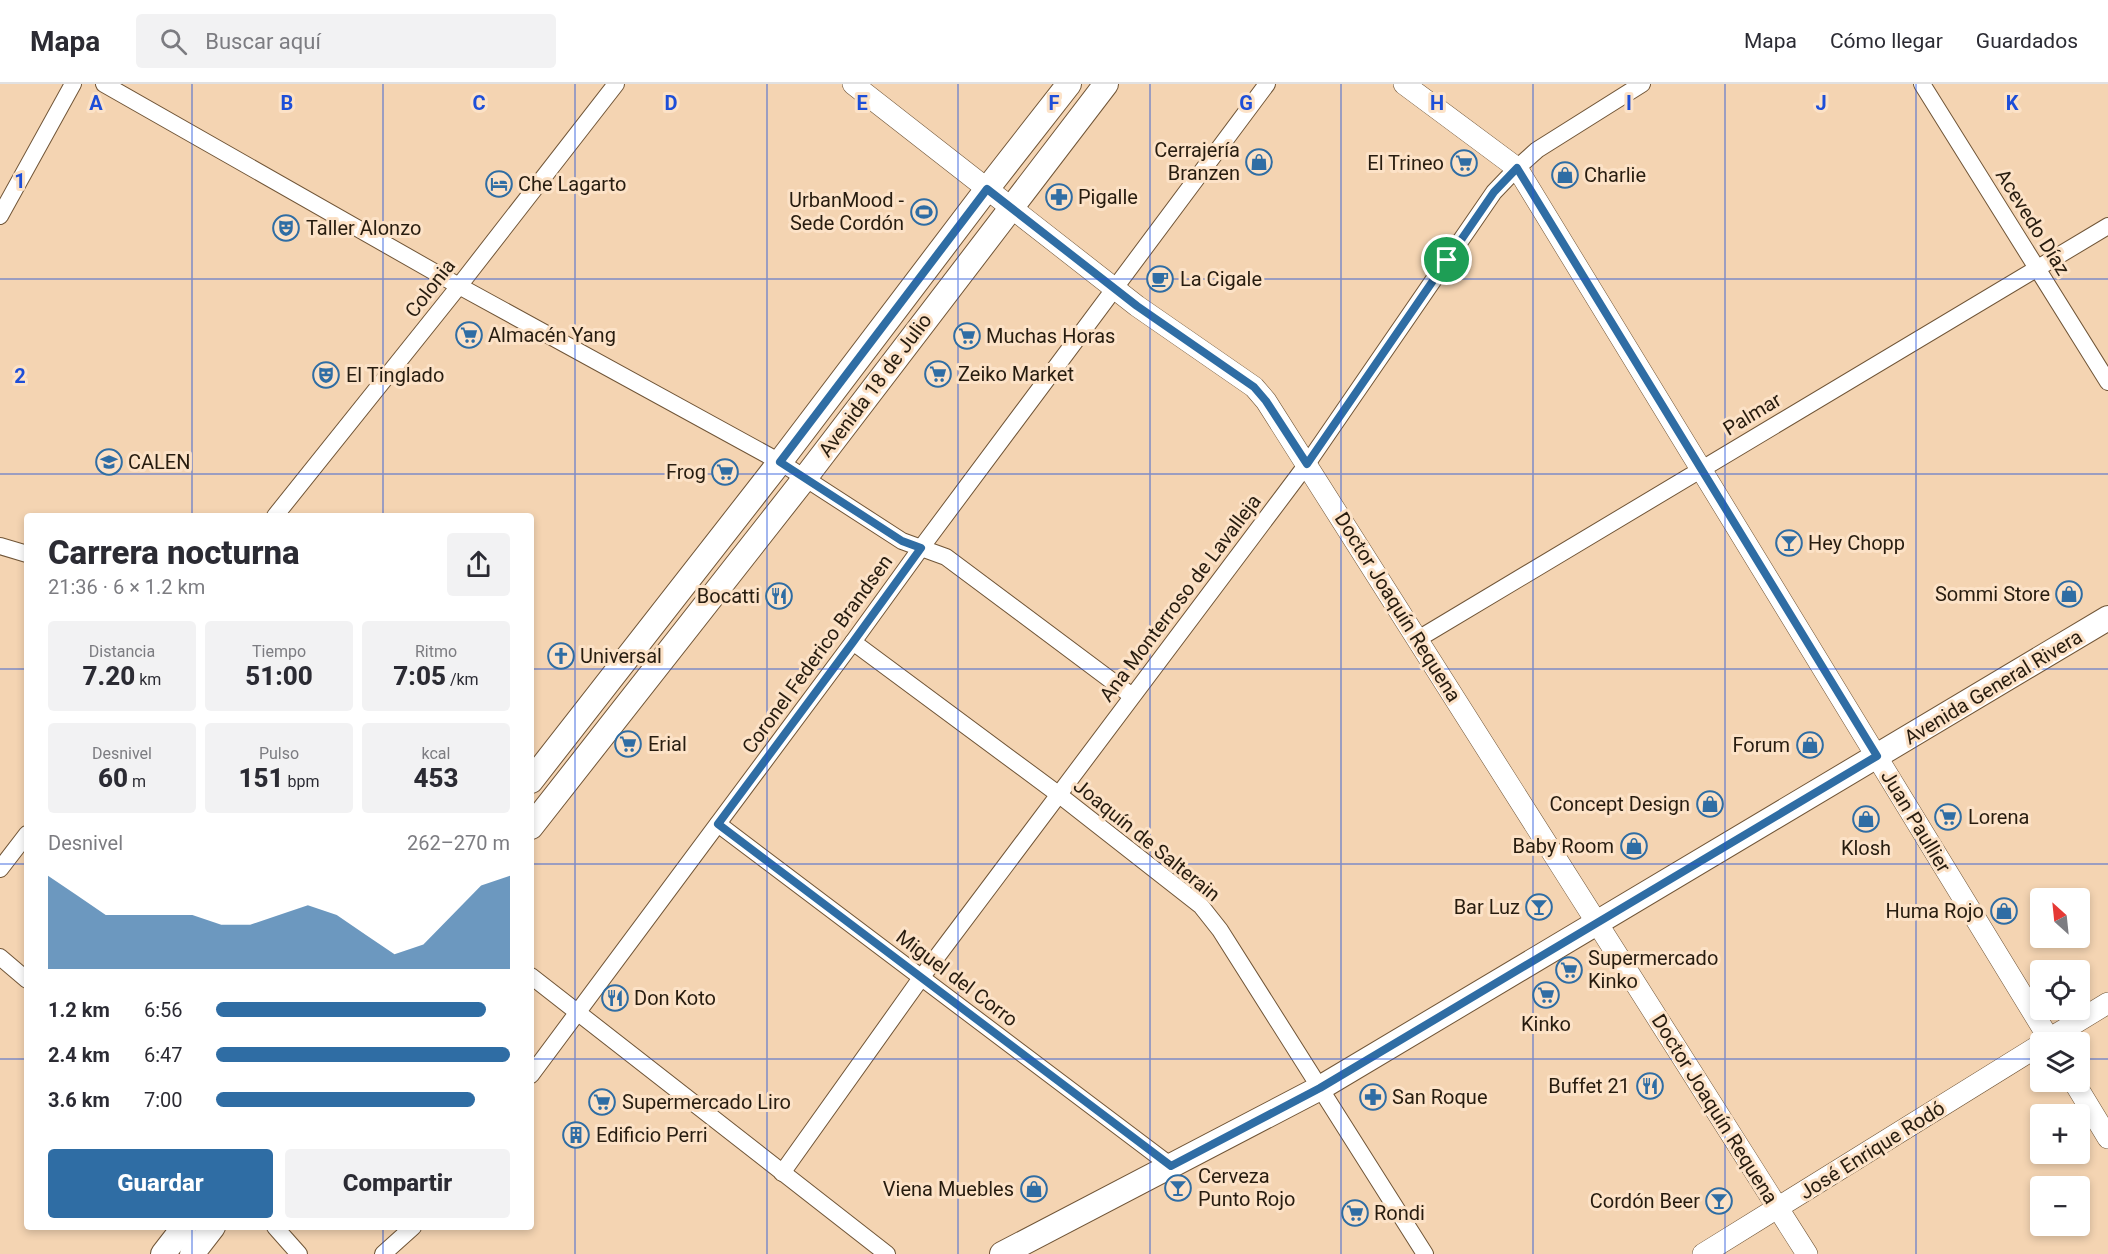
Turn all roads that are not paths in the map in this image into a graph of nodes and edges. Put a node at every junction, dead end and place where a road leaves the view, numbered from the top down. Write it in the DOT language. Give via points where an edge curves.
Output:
graph roads {
  1 [pos="73,84"];
  2 [pos="104,84"];
  3 [pos="616,84"];
  4 [pos="853,84"];
  5 [pos="1069,84"];
  6 [pos="1106,84"];
  7 [pos="1267,84"];
  8 [pos="1404,84"];
  9 [pos="1642,84"];
  10 [pos="1922,84"];
  11 [pos="1517,168"];
  12 [pos="987,189"];
  13 [pos="1011,207"];
  14 [pos="0,216"];
  15 [pos="2108,226"];
  16 [pos="2037,269"];
  17 [pos="459,286"];
  18 [pos="1115,289"];
  19 [pos="2108,382"];
  20 [pos="780,462"];
  21 [pos="1307,464"];
  22 [pos="1700,470"];
  23 [pos="805,478"];
  24 [pos="277,513"];
  25 [pos="0,546"];
  26 [pos="921,548"];
  27 [pos="24,553"];
  28 [pos="2108,618"];
  29 [pos="1418,639"];
  30 [pos="853,642"];
  31 [pos="1132,696"];
  32 [pos="1877,756"];
  33 [pos="534,777"];
  34 [pos="1058,794"];
  35 [pos="534,822"];
  36 [pos="718,824"];
  37 [pos="24,838"];
  38 [pos="0,869"];
  39 [pos="1597,923"];
  40 [pos="0,957"];
  41 [pos="24,977"];
  42 [pos="534,978"];
  43 [pos="921,978"];
  44 [pos="2108,1003"];
  45 [pos="578,1012"];
  46 [pos="2040,1032"];
  47 [pos="2062,1032"];
  48 [pos="2030,1052"];
  49 [pos="534,1071"];
  50 [pos="1320,1088"];
  51 [pos="2080,1092"];
  52 [pos="2108,1138"];
  53 [pos="1171,1166"];
  54 [pos="782,1173"];
  55 [pos="1778,1209"];
  56 [pos="182,1230"];
  57 [pos="211,1230"];
  58 [pos="278,1230"];
  59 [pos="410,1230"];
  60 [pos="163,1254"];
  61 [pos="192,1254"];
  62 [pos="299,1254"];
  63 [pos="383,1254"];
  64 [pos="887,1254"];
  65 [pos="1002,1254"];
  66 [pos="1425,1254"];
  67 [pos="1703,1254"];
  68 [pos="1807,1254"];
  1 -- 14 [label="street"];
  2 -- 17 [label="street"];
  3 -- 17 [label="street, Colonia"];
  4 -- 12 [label="street, Doctor Joaquín Requena"];
  5 -- 12 [label="main road, Avenida 18 de Julio"];
  6 -- 13 [label="main road, Avenida 18 de Julio"];
  7 -- 18 [label="street, Coronel Federico Brandsen"];
  8 -- 11 [label="street, Juan Paullier"];
  9 -- 11 [label="street, Ana Monterroso de Lavalleja" via="1537,150"];
  10 -- 16 [label="street, Acevedo Díaz"];
  11 -- 21 [label="street, Ana Monterroso de Lavalleja" via="1494,192"];
  11 -- 22 [label="street, Juan Paullier"];
  12 -- 13 [label="street, Doctor Joaquín Requena"];
  12 -- 20 [label="main road, Avenida 18 de Julio"];
  13 -- 18 [label="street, Doctor Joaquín Requena"];
  13 -- 23 [label="main road, Avenida 18 de Julio"];
  15 -- 16 [label="street, Palmar"];
  16 -- 19 [label="street, Acevedo Díaz"];
  16 -- 22 [label="street, Palmar"];
  17 -- 20 [label="street"];
  17 -- 24 [label="street, Colonia"];
  18 -- 21 [label="street, Doctor Joaquín Requena" via="1254,387"];
  18 -- 26 [label="street, Coronel Federico Brandsen"];
  20 -- 23 [label="street"];
  20 -- 33 [label="main road, Avenida 18 de Julio"];
  21 -- 29 [label="street, Doctor Joaquín Requena"];
  21 -- 31 [label="street, Ana Monterroso de Lavalleja"];
  22 -- 29 [label="street, Palmar"];
  22 -- 32 [label="street, Juan Paullier"];
  23 -- 26 [label="street" via="902,541"];
  23 -- 35 [label="main road, Avenida 18 de Julio"];
  25 -- 27 [label="street"];
  26 -- 30 [label="street, Coronel Federico Brandsen"];
  26 -- 31 [label="street" via="946,557"];
  28 -- 32 [label="main road, Avenida General Rivera"];
  29 -- 39 [label="street, Doctor Joaquín Requena"];
  30 -- 34 [label="street, Joaquín de Salterain"];
  30 -- 36 [label="street, Coronel Federico Brandsen"];
  31 -- 34 [label="street, Ana Monterroso de Lavalleja"];
  32 -- 39 [label="main road, Avenida General Rivera"];
  32 -- 46 [label="street, Juan Paullier"];
  34 -- 43 [label="street, Ana Monterroso de Lavalleja"];
  34 -- 50 [label="street, Joaquín de Salterain" via="1201,906"];
  36 -- 43 [label="street, Miguel del Corro"];
  36 -- 45 [label="street, Coronel Federico Brandsen"];
  37 -- 38 [label="street"];
  39 -- 50 [label="main road, Avenida General Rivera"];
  39 -- 55 [label="street, Doctor Joaquín Requena"];
  40 -- 41 [label="street"];
  42 -- 45 [label="street"];
  43 -- 53 [label="street, Miguel del Corro"];
  43 -- 54 [label="street, Ana Monterroso de Lavalleja"];
  44 -- 47 [label="street, José Enrique Rodó"];
  45 -- 49 [label="street, Coronel Federico Brandsen"];
  45 -- 54 [label="street"];
  48 -- 55 [label="street, José Enrique Rodó"];
  50 -- 53 [label="main road, Avenida General Rivera"];
  50 -- 66 [label="street, Joaquín de Salterain"];
  51 -- 52 [label="street"];
  53 -- 65 [label="main road, Avenida General Rivera"];
  54 -- 64 [label="street"];
  55 -- 67 [label="street, José Enrique Rodó"];
  55 -- 68 [label="street, Doctor Joaquín Requena"];
  56 -- 60 [label="main road"];
  57 -- 61 [label="main road"];
  58 -- 62 [label="street"];
  59 -- 63 [label="street"];
}
